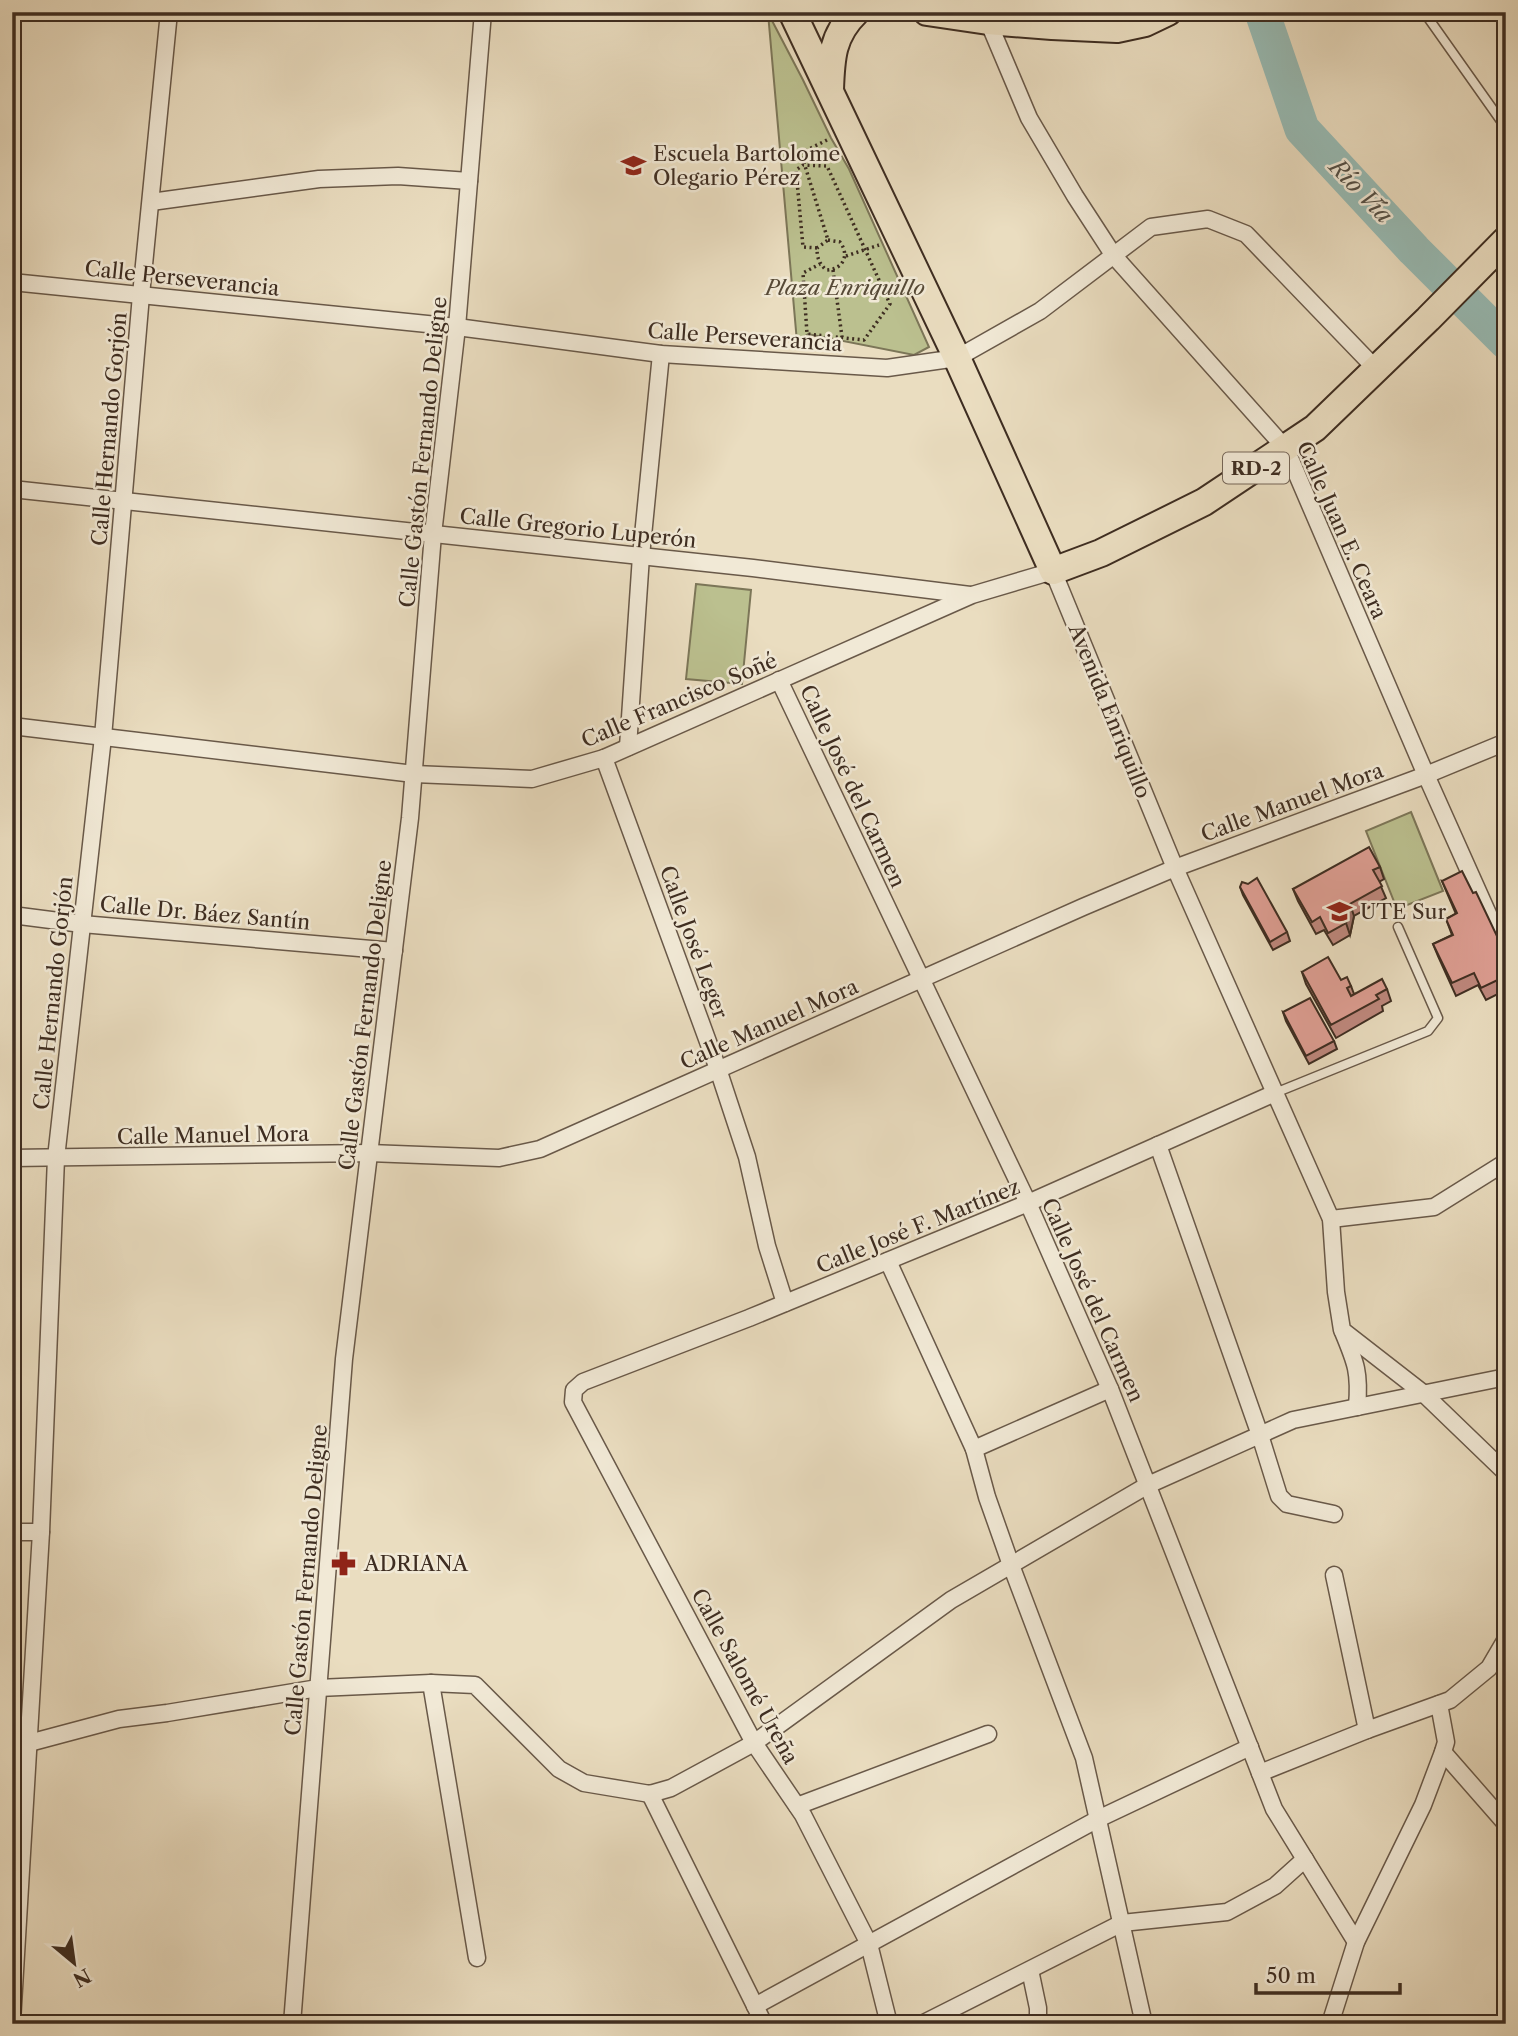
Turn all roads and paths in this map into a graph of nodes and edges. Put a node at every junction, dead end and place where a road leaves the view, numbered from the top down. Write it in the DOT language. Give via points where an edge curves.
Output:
graph roads {
  1 [pos="169,12"];
  2 [pos="483,12"];
  3 [pos="792,12"];
  4 [pos="856,12"];
  5 [pos="927,12"];
  6 [pos="1168,12"];
  7 [pos="1424,12"];
  8 [pos="988,21"];
  9 [pos="830,91"];
  10 [pos="1506,128"];
  11 [pos="831,138"];
  12 [pos="803,165"];
  13 [pos="469,181"];
  14 [pos="150,202"];
  15 [pos="828,240"];
  16 [pos="1506,240"];
  17 [pos="879,244"];
  18 [pos="817,248"];
  19 [pos="864,249"];
  20 [pos="846,256"];
  21 [pos="1114,256"];
  22 [pos="820,264"];
  23 [pos="833,270"];
  24 [pos="12,282"];
  25 [pos="141,295"];
  26 [pos="457,327"];
  27 [pos="842,337"];
  28 [pos="661,354"];
  29 [pos="957,358"];
  30 [pos="1376,369"];
  31 [pos="1286,449"];
  32 [pos="12,489"];
  33 [pos="123,501"];
  34 [pos="433,534"];
  35 [pos="641,556"];
  36 [pos="1053,571"];
  37 [pos="972,595"];
  38 [pos="779,680"];
  39 [pos="12,726"];
  40 [pos="103,737"];
  41 [pos="1506,742"];
  42 [pos="628,747"];
  43 [pos="604,758"];
  44 [pos="414,774"];
  45 [pos="1426,775"];
  46 [pos="1175,867"];
  47 [pos="12,915"];
  48 [pos="82,924"];
  49 [pos="1398,927"];
  50 [pos="394,951"];
  51 [pos="1506,954"];
  52 [pos="920,979"];
  53 [pos="718,1069"];
  54 [pos="1275,1093"];
  55 [pos="1158,1145"];
  56 [pos="369,1153"];
  57 [pos="12,1158"];
  58 [pos="56,1158"];
  59 [pos="1506,1162"];
  60 [pos="1028,1203"];
  61 [pos="1331,1219"];
  62 [pos="888,1261"];
  63 [pos="785,1303"];
  64 [pos="1342,1330"];
  65 [pos="1506,1377"];
  66 [pos="1110,1389"];
  67 [pos="574,1390"];
  68 [pos="1423,1393"];
  69 [pos="1357,1407"];
  70 [pos="1260,1435"];
  71 [pos="974,1449"];
  72 [pos="1506,1473"];
  73 [pos="1148,1485"];
  74 [pos="1334,1514"];
  75 [pos="12,1532"];
  76 [pos="41,1532"];
  77 [pos="1011,1565"];
  78 [pos="1334,1575"];
  79 [pos="1506,1639"];
  80 [pos="431,1684"];
  81 [pos="318,1688"];
  82 [pos="1439,1704"];
  83 [pos="1367,1730"];
  84 [pos="988,1734"];
  85 [pos="29,1743"];
  86 [pos="754,1743"];
  87 [pos="1250,1747"];
  88 [pos="1443,1752"];
  89 [pos="1260,1773"];
  90 [pos="19,1783"];
  91 [pos="650,1794"];
  92 [pos="797,1805"];
  93 [pos="1098,1819"];
  94 [pos="1506,1824"];
  95 [pos="1305,1858"];
  96 [pos="1122,1923"];
  97 [pos="1356,1942"];
  98 [pos="869,1944"];
  99 [pos="477,1958"];
  100 [pos="1030,1970"];
  101 [pos="755,2006"];
  102 [pos="12,2022"];
  103 [pos="292,2024"];
  104 [pos="764,2024"];
  105 [pos="889,2024"];
  106 [pos="922,2024"];
  107 [pos="1038,2024"];
  108 [pos="1144,2024"];
  109 [pos="1330,2024"];
  1 -- 14 [label="street, Calle Hernando Gorjón"];
  2 -- 13 [label="street, Calle Gastón Fernando Deligne"];
  3 -- 9 [label="main road, Avenida Enriquillo"];
  4 -- 9 [label="main road" via="834,46"];
  5 -- 8 [label="main road"];
  6 -- 8 [label="main road" via="1117,29"];
  7 -- 10 [label="lane"];
  8 -- 21 [label="street, Calle Juan E. Ceara" via="1029,118"];
  9 -- 29 [label="main road, Avenida Enriquillo"];
  11 -- 12 [label="path" via="801,153"];
  12 -- 15 [label="path"];
  12 -- 18 [label="path" via="796,170 803,247"];
  12 -- 19 [label="path" via="827,166"];
  13 -- 14 [label="street" via="398,176 319,179"];
  13 -- 26 [label="street, Calle Gastón Fernando Deligne"];
  14 -- 25 [label="street, Calle Hernando Gorjón"];
  15 -- 18 [label="path"];
  15 -- 20 [label="path" via="841,242"];
  16 -- 30 [label="main road, RD-2"];
  17 -- 19 [label="path"];
  18 -- 22 [label="path"];
  19 -- 20 [label="path"];
  19 -- 27 [label="path" via="890,304 864,340"];
  20 -- 23 [label="path"];
  21 -- 29 [label="street, Calle Perseverancia" via="1040,311"];
  21 -- 30 [label="street, Calle Perseverancia" via="1151,227 1208,219 1246,233"];
  21 -- 31 [label="street, Calle Juan E. Ceara"];
  22 -- 23 [label="path"];
  22 -- 27 [label="path" via="803,273 807,334"];
  23 -- 27 [label="path"];
  24 -- 25 [label="street, Calle Perseverancia"];
  25 -- 26 [label="street, Calle Perseverancia"];
  25 -- 33 [label="street, Calle Hernando Gorjón"];
  26 -- 28 [label="street, Calle Perseverancia"];
  26 -- 34 [label="street, Calle Gastón Fernando Deligne"];
  28 -- 29 [label="street, Calle Perseverancia" via="887,368"];
  28 -- 35 [label="street"];
  29 -- 36 [label="main road, Avenida Enriquillo"];
  30 -- 31 [label="main road, RD-2" via="1315,428"];
  31 -- 36 [label="main road, RD-2" via="1204,502 1101,553"];
  31 -- 45 [label="street, Calle Juan E. Ceara"];
  32 -- 33 [label="street, Calle Gregorio Luperón"];
  33 -- 34 [label="street, Calle Gregorio Luperón"];
  33 -- 40 [label="street, Calle Hernando Gorjón"];
  34 -- 35 [label="street, Calle Gregorio Luperón"];
  34 -- 44 [label="street, Calle Gastón Fernando Deligne"];
  35 -- 37 [label="street, Calle Gregorio Luperón"];
  35 -- 42 [label="street"];
  36 -- 37 [label="street, Calle Francisco Soñé"];
  36 -- 46 [label="street, Avenida Enriquillo"];
  37 -- 38 [label="street, Calle Francisco Soñé"];
  38 -- 42 [label="street, Calle Francisco Soñé"];
  38 -- 52 [label="street, Calle José del Carmen"];
  39 -- 40 [label="street, Calle Francisco Soñé"];
  40 -- 44 [label="street, Calle Francisco Soñé"];
  40 -- 48 [label="street, Calle Hernando Gorjón"];
  41 -- 45 [label="street, Calle Manuel Mora"];
  42 -- 43 [label="street, Calle Francisco Soñé"];
  43 -- 44 [label="street, Calle Francisco Soñé" via="532,779"];
  43 -- 53 [label="street, Calle José Leger"];
  44 -- 50 [label="street, Calle Gastón Fernando Deligne"];
  45 -- 46 [label="street, Calle Manuel Mora"];
  45 -- 51 [label="street, Calle Juan E. Ceara"];
  46 -- 52 [label="street, Calle Manuel Mora"];
  46 -- 54 [label="street, Avenida Enriquillo"];
  47 -- 48 [label="street, Calle Dr. Báez Santín"];
  48 -- 50 [label="street, Calle Dr. Báez Santín"];
  48 -- 58 [label="street, Calle Hernando Gorjón"];
  49 -- 54 [label="lane" via="1438,1018 1428,1031"];
  50 -- 56 [label="street, Calle Gastón Fernando Deligne"];
  52 -- 53 [label="street, Calle Manuel Mora"];
  52 -- 60 [label="street, Calle José del Carmen"];
  53 -- 56 [label="street, Calle Manuel Mora" via="540,1149 499,1158"];
  53 -- 63 [label="street, Calle José Leger" via="747,1157"];
  54 -- 55 [label="street, Calle José F. Martínez"];
  54 -- 61 [label="street, Avenida Enriquillo"];
  55 -- 60 [label="street, Calle José F. Martínez"];
  55 -- 70 [label="street"];
  56 -- 58 [label="street, Calle Manuel Mora"];
  56 -- 81 [label="street, Calle Gastón Fernando Deligne" via="345,1359"];
  57 -- 58 [label="street, Calle Manuel Mora"];
  58 -- 76 [label="street, Calle Hernando Gorjón"];
  59 -- 61 [label="street" via="1434,1207"];
  60 -- 62 [label="street, Calle José F. Martínez"];
  60 -- 66 [label="street, Calle José del Carmen"];
  61 -- 64 [label="street, Avenida Enriquillo"];
  62 -- 63 [label="street, Calle José F. Martínez"];
  62 -- 71 [label="street"];
  63 -- 67 [label="street, Calle José F. Martínez" via="583,1382"];
  64 -- 68 [label="street"];
  64 -- 69 [label="street, Avenida Enriquillo" via="1356,1362"];
  65 -- 68 [label="street"];
  66 -- 71 [label="street"];
  66 -- 73 [label="street, Calle José del Carmen"];
  67 -- 86 [label="street, Calle Salomé Ureña" via="573,1402"];
  68 -- 69 [label="street"];
  68 -- 72 [label="street"];
  69 -- 70 [label="street" via="1293,1420"];
  70 -- 73 [label="street"];
  70 -- 74 [label="street" via="1279,1496 1287,1504"];
  71 -- 77 [label="street"];
  73 -- 77 [label="street"];
  73 -- 87 [label="street, Calle José del Carmen"];
  75 -- 76 [label="street"];
  76 -- 85 [label="street, Calle Hernando Gorjón"];
  77 -- 86 [label="street" via="951,1600"];
  77 -- 93 [label="street" via="1084,1758"];
  78 -- 83 [label="street"];
  79 -- 82 [label="street" via="1489,1668"];
  80 -- 81 [label="street"];
  80 -- 91 [label="street" via="475,1685 559,1769 584,1783"];
  80 -- 99 [label="street"];
  81 -- 85 [label="street" via="119,1719"];
  81 -- 103 [label="street, Calle Gastón Fernando Deligne"];
  82 -- 83 [label="street"];
  82 -- 88 [label="street" via="1446,1742"];
  83 -- 89 [label="street"];
  84 -- 92 [label="street"];
  85 -- 90 [label="street, Calle Hernando Gorjón"];
  86 -- 91 [label="street"];
  86 -- 92 [label="street, Calle Salomé Ureña"];
  87 -- 89 [label="street, Calle José del Carmen"];
  87 -- 93 [label="street"];
  88 -- 94 [label="street"];
  88 -- 97 [label="street" via="1423,1805"];
  89 -- 95 [label="street, Calle José del Carmen" via="1274,1809"];
  90 -- 102 [label="street, Calle Hernando Gorjón"];
  91 -- 101 [label="street"];
  92 -- 98 [label="street, Calle Salomé Ureña"];
  93 -- 96 [label="street"];
  93 -- 98 [label="street"];
  95 -- 96 [label="street" via="1275,1886 1227,1912"];
  95 -- 97 [label="street, Calle José del Carmen"];
  96 -- 100 [label="street"];
  96 -- 108 [label="street"];
  97 -- 109 [label="street"];
  98 -- 101 [label="street"];
  98 -- 105 [label="street, Calle Salomé Ureña"];
  100 -- 106 [label="street"];
  100 -- 107 [label="street"];
  101 -- 104 [label="street"];
}
